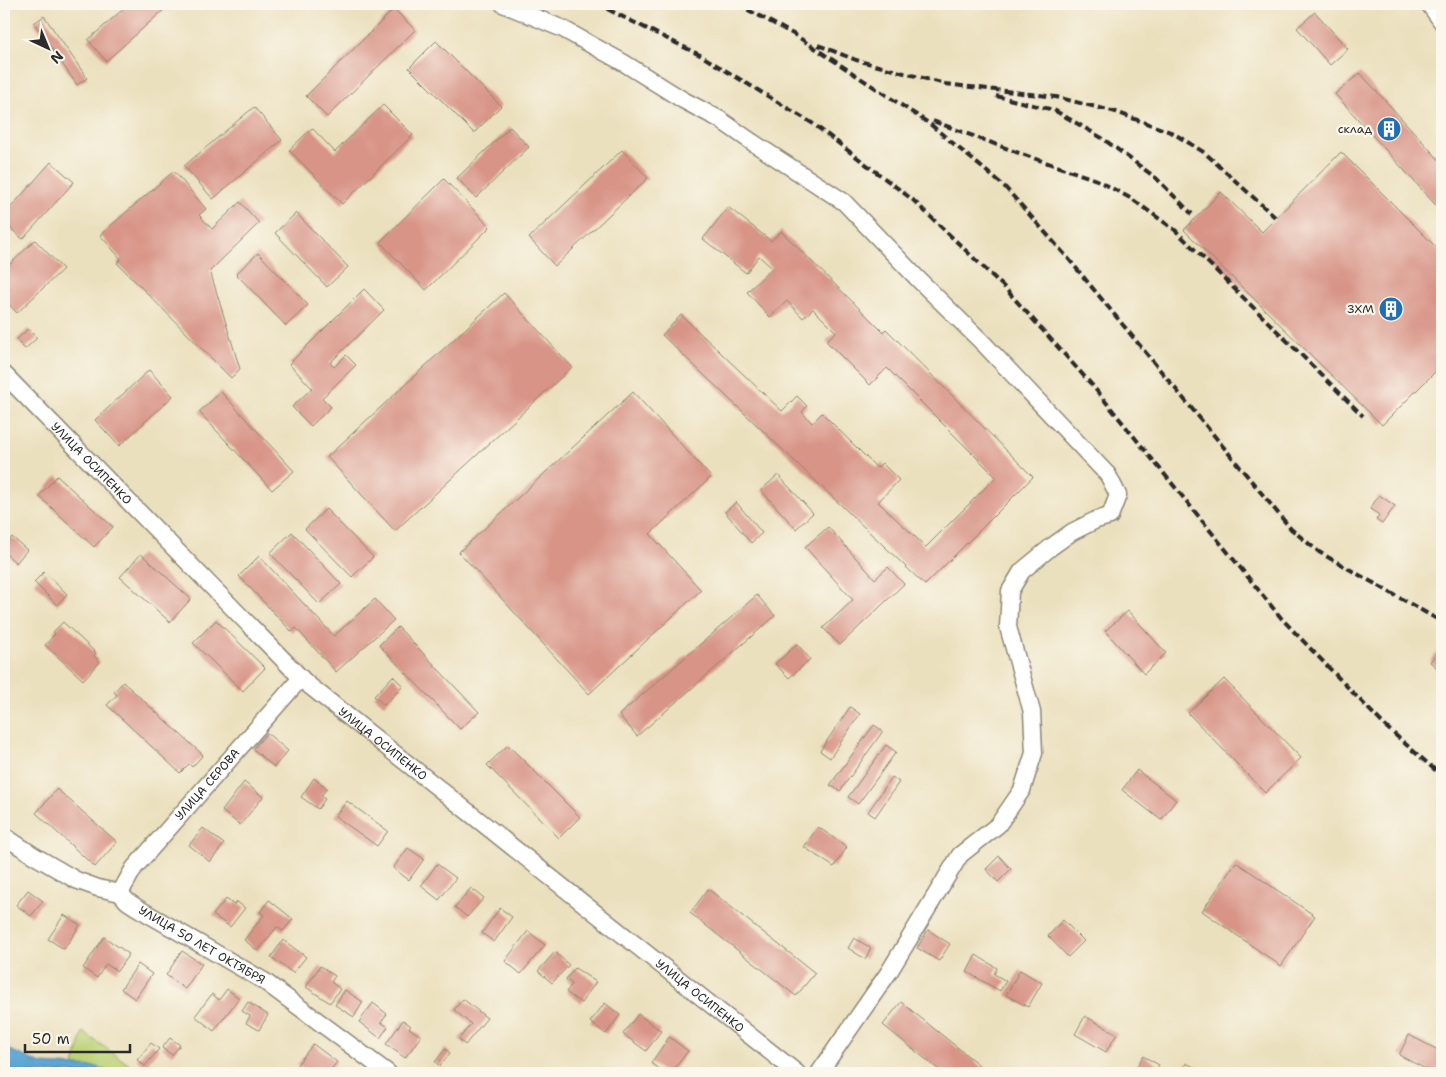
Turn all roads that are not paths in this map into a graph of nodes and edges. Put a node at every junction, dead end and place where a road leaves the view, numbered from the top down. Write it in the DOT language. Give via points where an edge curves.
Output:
graph roads {
  1 [pos="503,4"];
  2 [pos="1430,4"];
  3 [pos="1442,22"];
  4 [pos="4,374"];
  5 [pos="301,678"];
  6 [pos="4,836"];
  7 [pos="120,893"];
  8 [pos="388,1073"];
  9 [pos="797,1073"];
  10 [pos="819,1073"];
  1 -- 10 [label="street" via="563,29 624,63 719,119 844,202 1108,475 1118,495 1110,516 1072,532 1051,547 1022,571 1010,591 1008,627 1032,712 1034,753 1022,790 998,825 960,855 889,972"];
  2 -- 3 [label="street"];
  4 -- 5 [label="street, УЛИЦА ОСИПЕНКО"];
  5 -- 7 [label="street, УЛИЦА СЕРОВА" via="134,868"];
  5 -- 9 [label="street, УЛИЦА ОСИПЕНКО"];
  6 -- 7 [label="street, УЛИЦА 50 ЛЕТ ОКТЯБРЯ" via="76,880"];
  7 -- 8 [label="street, УЛИЦА 50 ЛЕТ ОКТЯБРЯ" via="136,907 264,981"];
}
